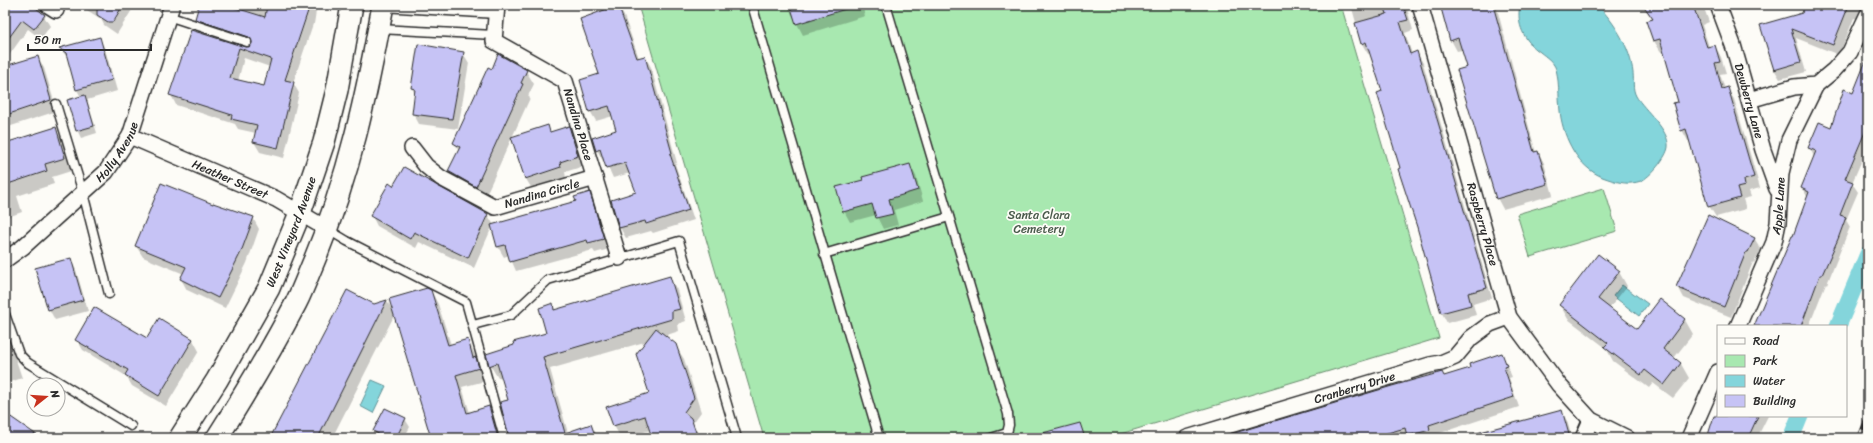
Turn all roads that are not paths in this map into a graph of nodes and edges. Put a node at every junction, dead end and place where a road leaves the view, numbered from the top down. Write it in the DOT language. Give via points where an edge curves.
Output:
graph roads {
  1 [pos="352,5"];
  2 [pos="752,5"];
  3 [pos="886,5"];
  4 [pos="1420,5"];
  5 [pos="1718,5"];
  6 [pos="383,6"];
  7 [pos="170,10"];
  8 [pos="496,10"];
  9 [pos="1868,14"];
  10 [pos="379,29"];
  11 [pos="494,35"];
  12 [pos="247,42"];
  13 [pos="1816,85"];
  14 [pos="1749,100"];
  15 [pos="56,104"];
  16 [pos="130,136"];
  17 [pos="412,148"];
  18 [pos="595,178"];
  19 [pos="83,193"];
  20 [pos="1779,197"];
  21 [pos="300,213"];
  22 [pos="949,217"];
  23 [pos="327,229"];
  24 [pos="824,254"];
  25 [pos="619,258"];
  26 [pos="5,260"];
  27 [pos="109,294"];
  28 [pos="5,314"];
  29 [pos="1509,316"];
  30 [pos="473,325"];
  31 [pos="1738,325"];
  32 [pos="1717,374"];
  33 [pos="1590,420"];
  34 [pos="131,426"];
  35 [pos="180,438"];
  36 [pos="217,438"];
  37 [pos="504,438"];
  38 [pos="737,438"];
  39 [pos="879,438"];
  40 [pos="991,438"];
  41 [pos="1187,438"];
  42 [pos="1583,438"];
  43 [pos="1627,438"];
  44 [pos="1689,438"];
  1 -- 21 [label="main road, West Vineyard Avenue" via="337,90 324,142"];
  2 -- 24 [label="lane"];
  3 -- 22 [label="lane"];
  4 -- 29 [label="street, Raspberry Place"];
  5 -- 14 [label="street, Dewberry Lane"];
  6 -- 8 [label="lane"];
  6 -- 10 [label="main road"];
  7 -- 12 [label="lane"];
  7 -- 16 [label="street, Holly Avenue"];
  8 -- 11 [label="street"];
  9 -- 13 [label="street, Apple Lane" via="1850,52"];
  10 -- 11 [label="lane"];
  10 -- 23 [label="main road" via="365,103 352,153"];
  11 -- 18 [label="street, Nandina Place" via="494,40 565,81"];
  13 -- 14 [label="street" via="1794,87"];
  13 -- 20 [label="street, Apple Lane" via="1789,140 1781,173"];
  14 -- 20 [label="street, Dewberry Lane"];
  15 -- 19 [label="lane"];
  16 -- 19 [label="street, Holly Avenue" via="106,172"];
  16 -- 21 [label="street, Heather Street"];
  17 -- 18 [label="street, Nandina Circle" via="426,166 441,178 495,207"];
  18 -- 25 [label="street, Nandina Place"];
  19 -- 26 [label="street, Holly Avenue"];
  19 -- 27 [label="lane"];
  20 -- 31 [label="street, Apple Lane" via="1774,242"];
  21 -- 23 [label="street, Heather Street"];
  21 -- 35 [label="main road, West Vineyard Avenue" via="269,288 217,380"];
  22 -- 24 [label="lane"];
  22 -- 40 [label="lane" via="1009,420 1007,433"];
  23 -- 30 [label="lane" via="466,302"];
  23 -- 36 [label="main road" via="297,302"];
  24 -- 39 [label="lane"];
  25 -- 30 [label="lane" via="548,280 510,315"];
  25 -- 38 [label="lane" via="679,241"];
  28 -- 34 [label="lane" via="19,354 28,363"];
  29 -- 33 [label="street, Raspberry Place" via="1559,385"];
  29 -- 41 [label="street, Cranberry Drive" via="1490,324 1471,338 1464,350 1441,363"];
  30 -- 37 [label="lane"];
  32 -- 44 [label="street"];
  33 -- 42 [label="street"];
  33 -- 43 [label="street, Raspberry Place"];
}
